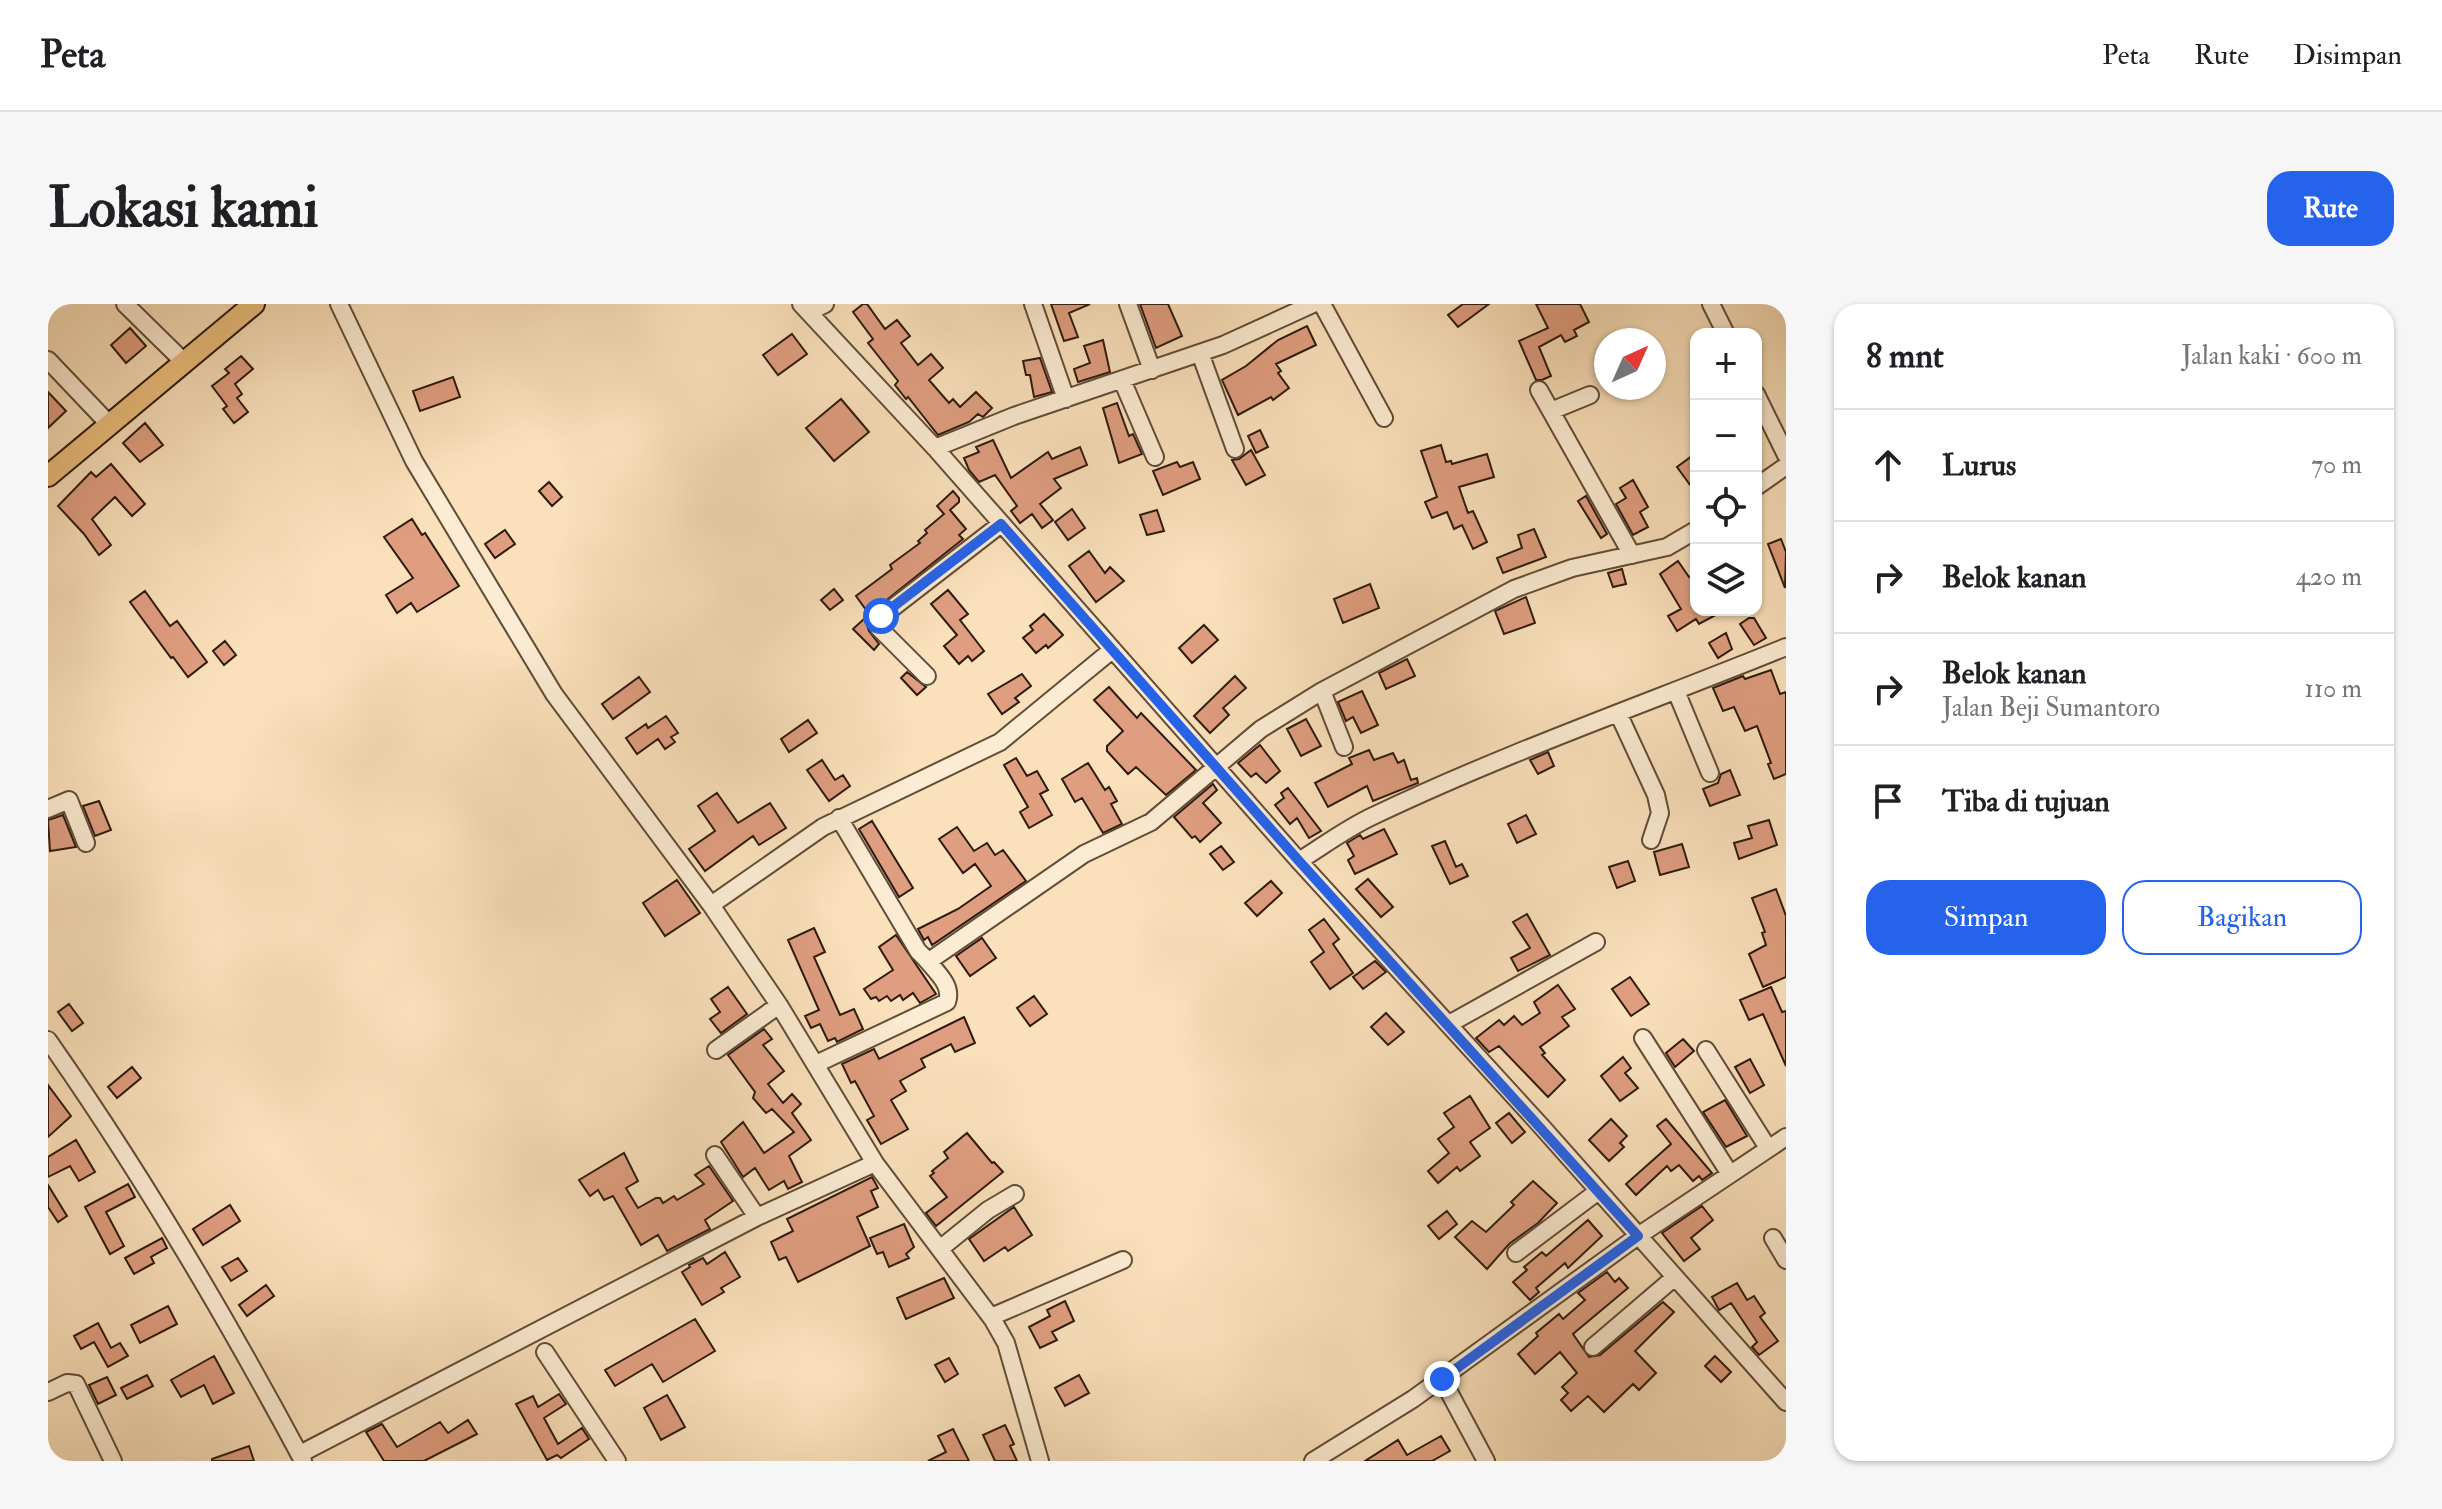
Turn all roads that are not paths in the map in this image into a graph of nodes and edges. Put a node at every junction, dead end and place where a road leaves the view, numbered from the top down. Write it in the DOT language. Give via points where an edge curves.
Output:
graph roads {
  1 [pos="125,304"];
  2 [pos="254,304"];
  3 [pos="339,304"];
  4 [pos="825,304"];
  5 [pos="1033,304"];
  6 [pos="1128,304"];
  7 [pos="1313,304"];
  8 [pos="1322,304"];
  9 [pos="1711,304"];
  10 [pos="805,308"];
  11 [pos="1723,328"];
  12 [pos="1200,353"];
  13 [pos="48,360"];
  14 [pos="184,362"];
  15 [pos="1152,370"];
  16 [pos="1122,380"];
  17 [pos="1539,390"];
  18 [pos="1590,395"];
  19 [pos="1066,399"];
  20 [pos="1759,400"];
  21 [pos="1551,411"];
  22 [pos="1384,418"];
  23 [pos="108,423"];
  24 [pos="935,448"];
  25 [pos="1235,449"];
  26 [pos="1786,455"];
  27 [pos="1155,457"];
  28 [pos="1786,466"];
  29 [pos="48,476"];
  30 [pos="1762,483"];
  31 [pos="1001,524"];
  32 [pos="1690,534"];
  33 [pos="1632,555"];
  34 [pos="1786,647"];
  35 [pos="1112,650"];
  36 [pos="927,676"];
  37 [pos="1322,691"];
  38 [pos="1676,691"];
  39 [pos="1619,715"];
  40 [pos="1344,747"];
  41 [pos="1215,766"];
  42 [pos="1710,773"];
  43 [pos="48,809"];
  44 [pos="839,818"];
  45 [pos="1651,840"];
  46 [pos="86,843"];
  47 [pos="1299,861"];
  48 [pos="711,905"];
  49 [pos="1596,942"];
  50 [pos="926,959"];
  51 [pos="779,1005"];
  52 [pos="1449,1024"];
  53 [pos="1643,1038"];
  54 [pos="48,1040"];
  55 [pos="716,1050"];
  56 [pos="1706,1050"];
  57 [pos="816,1064"];
  58 [pos="1786,1137"];
  59 [pos="1768,1148"];
  60 [pos="715,1155"];
  61 [pos="875,1163"];
  62 [pos="1730,1174"];
  63 [pos="1597,1192"];
  64 [pos="1015,1194"];
  65 [pos="757,1217"];
  66 [pos="1638,1236"];
  67 [pos="1773,1238"];
  68 [pos="941,1248"];
  69 [pos="1516,1253"];
  70 [pos="1123,1260"];
  71 [pos="1786,1260"];
  72 [pos="1675,1277"];
  73 [pos="991,1317"];
  74 [pos="1593,1347"];
  75 [pos="545,1352"];
  76 [pos="1442,1379"];
  77 [pos="48,1392"];
  78 [pos="1783,1394"];
  79 [pos="301,1458"];
  80 [pos="113,1461"];
  81 [pos="617,1461"];
  82 [pos="1040,1461"];
  83 [pos="1313,1461"];
  84 [pos="1486,1461"];
  1 -- 14 [label="street"];
  2 -- 14 [label="main road"];
  3 -- 48 [label="street" via="414,461 554,694"];
  4 -- 10 [label="street"];
  5 -- 19 [label="street"];
  6 -- 15 [label="street"];
  7 -- 12 [label="street"];
  8 -- 22 [label="street"];
  9 -- 11 [label="street"];
  10 -- 24 [label="street"];
  12 -- 15 [label="street"];
  12 -- 25 [label="street"];
  13 -- 23 [label="street"];
  14 -- 23 [label="main road"];
  15 -- 16 [label="street"];
  16 -- 19 [label="street"];
  16 -- 27 [label="street"];
  17 -- 21 [label="street"];
  18 -- 21 [label="street"];
  19 -- 24 [label="street"];
  20 -- 26 [label="street"];
  21 -- 33 [label="street"];
  23 -- 29 [label="main road"];
  24 -- 31 [label="street"];
  28 -- 30 [label="street"];
  31 -- 35 [label="street"];
  31 -- 36 [label="street" via="877,620"];
  32 -- 33 [label="street" via="1677,544"];
  33 -- 37 [label="street" via="1572,568 1514,589"];
  34 -- 38 [label="street"];
  35 -- 41 [label="street"];
  35 -- 44 [label="street" via="1000,742"];
  37 -- 40 [label="street"];
  37 -- 41 [label="street"];
  38 -- 39 [label="street"];
  38 -- 42 [label="street"];
  39 -- 45 [label="street" via="1656,795 1660,813"];
  39 -- 47 [label="street" via="1508,755 1370,817"];
  41 -- 47 [label="street"];
  41 -- 50 [label="street" via="1151,822 1084,854 936,958"];
  43 -- 46 [label="street" via="69,800"];
  44 -- 48 [label="street"];
  44 -- 50 [label="street"];
  47 -- 52 [label="street"];
  48 -- 51 [label="street"];
  49 -- 52 [label="street"];
  50 -- 57 [label="street" via="948,988 947,1002"];
  51 -- 55 [label="street"];
  51 -- 57 [label="street"];
  52 -- 63 [label="street"];
  53 -- 62 [label="street"];
  54 -- 79 [label="street" via="198,1273"];
  56 -- 59 [label="street"];
  57 -- 61 [label="street"];
  58 -- 59 [label="street"];
  59 -- 62 [label="street"];
  60 -- 65 [label="street"];
  61 -- 65 [label="street"];
  61 -- 68 [label="street"];
  62 -- 66 [label="street"];
  63 -- 66 [label="street"];
  63 -- 69 [label="street"];
  64 -- 68 [label="street"];
  65 -- 79 [label="street"];
  66 -- 72 [label="street"];
  66 -- 76 [label="street"];
  67 -- 71 [label="street"];
  68 -- 73 [label="street"];
  70 -- 73 [label="street"];
  72 -- 74 [label="street"];
  72 -- 78 [label="street"];
  73 -- 82 [label="street" via="1006,1343"];
  75 -- 81 [label="street"];
  76 -- 83 [label="street"];
  76 -- 84 [label="street"];
  77 -- 80 [label="street" via="76,1384"];
}
